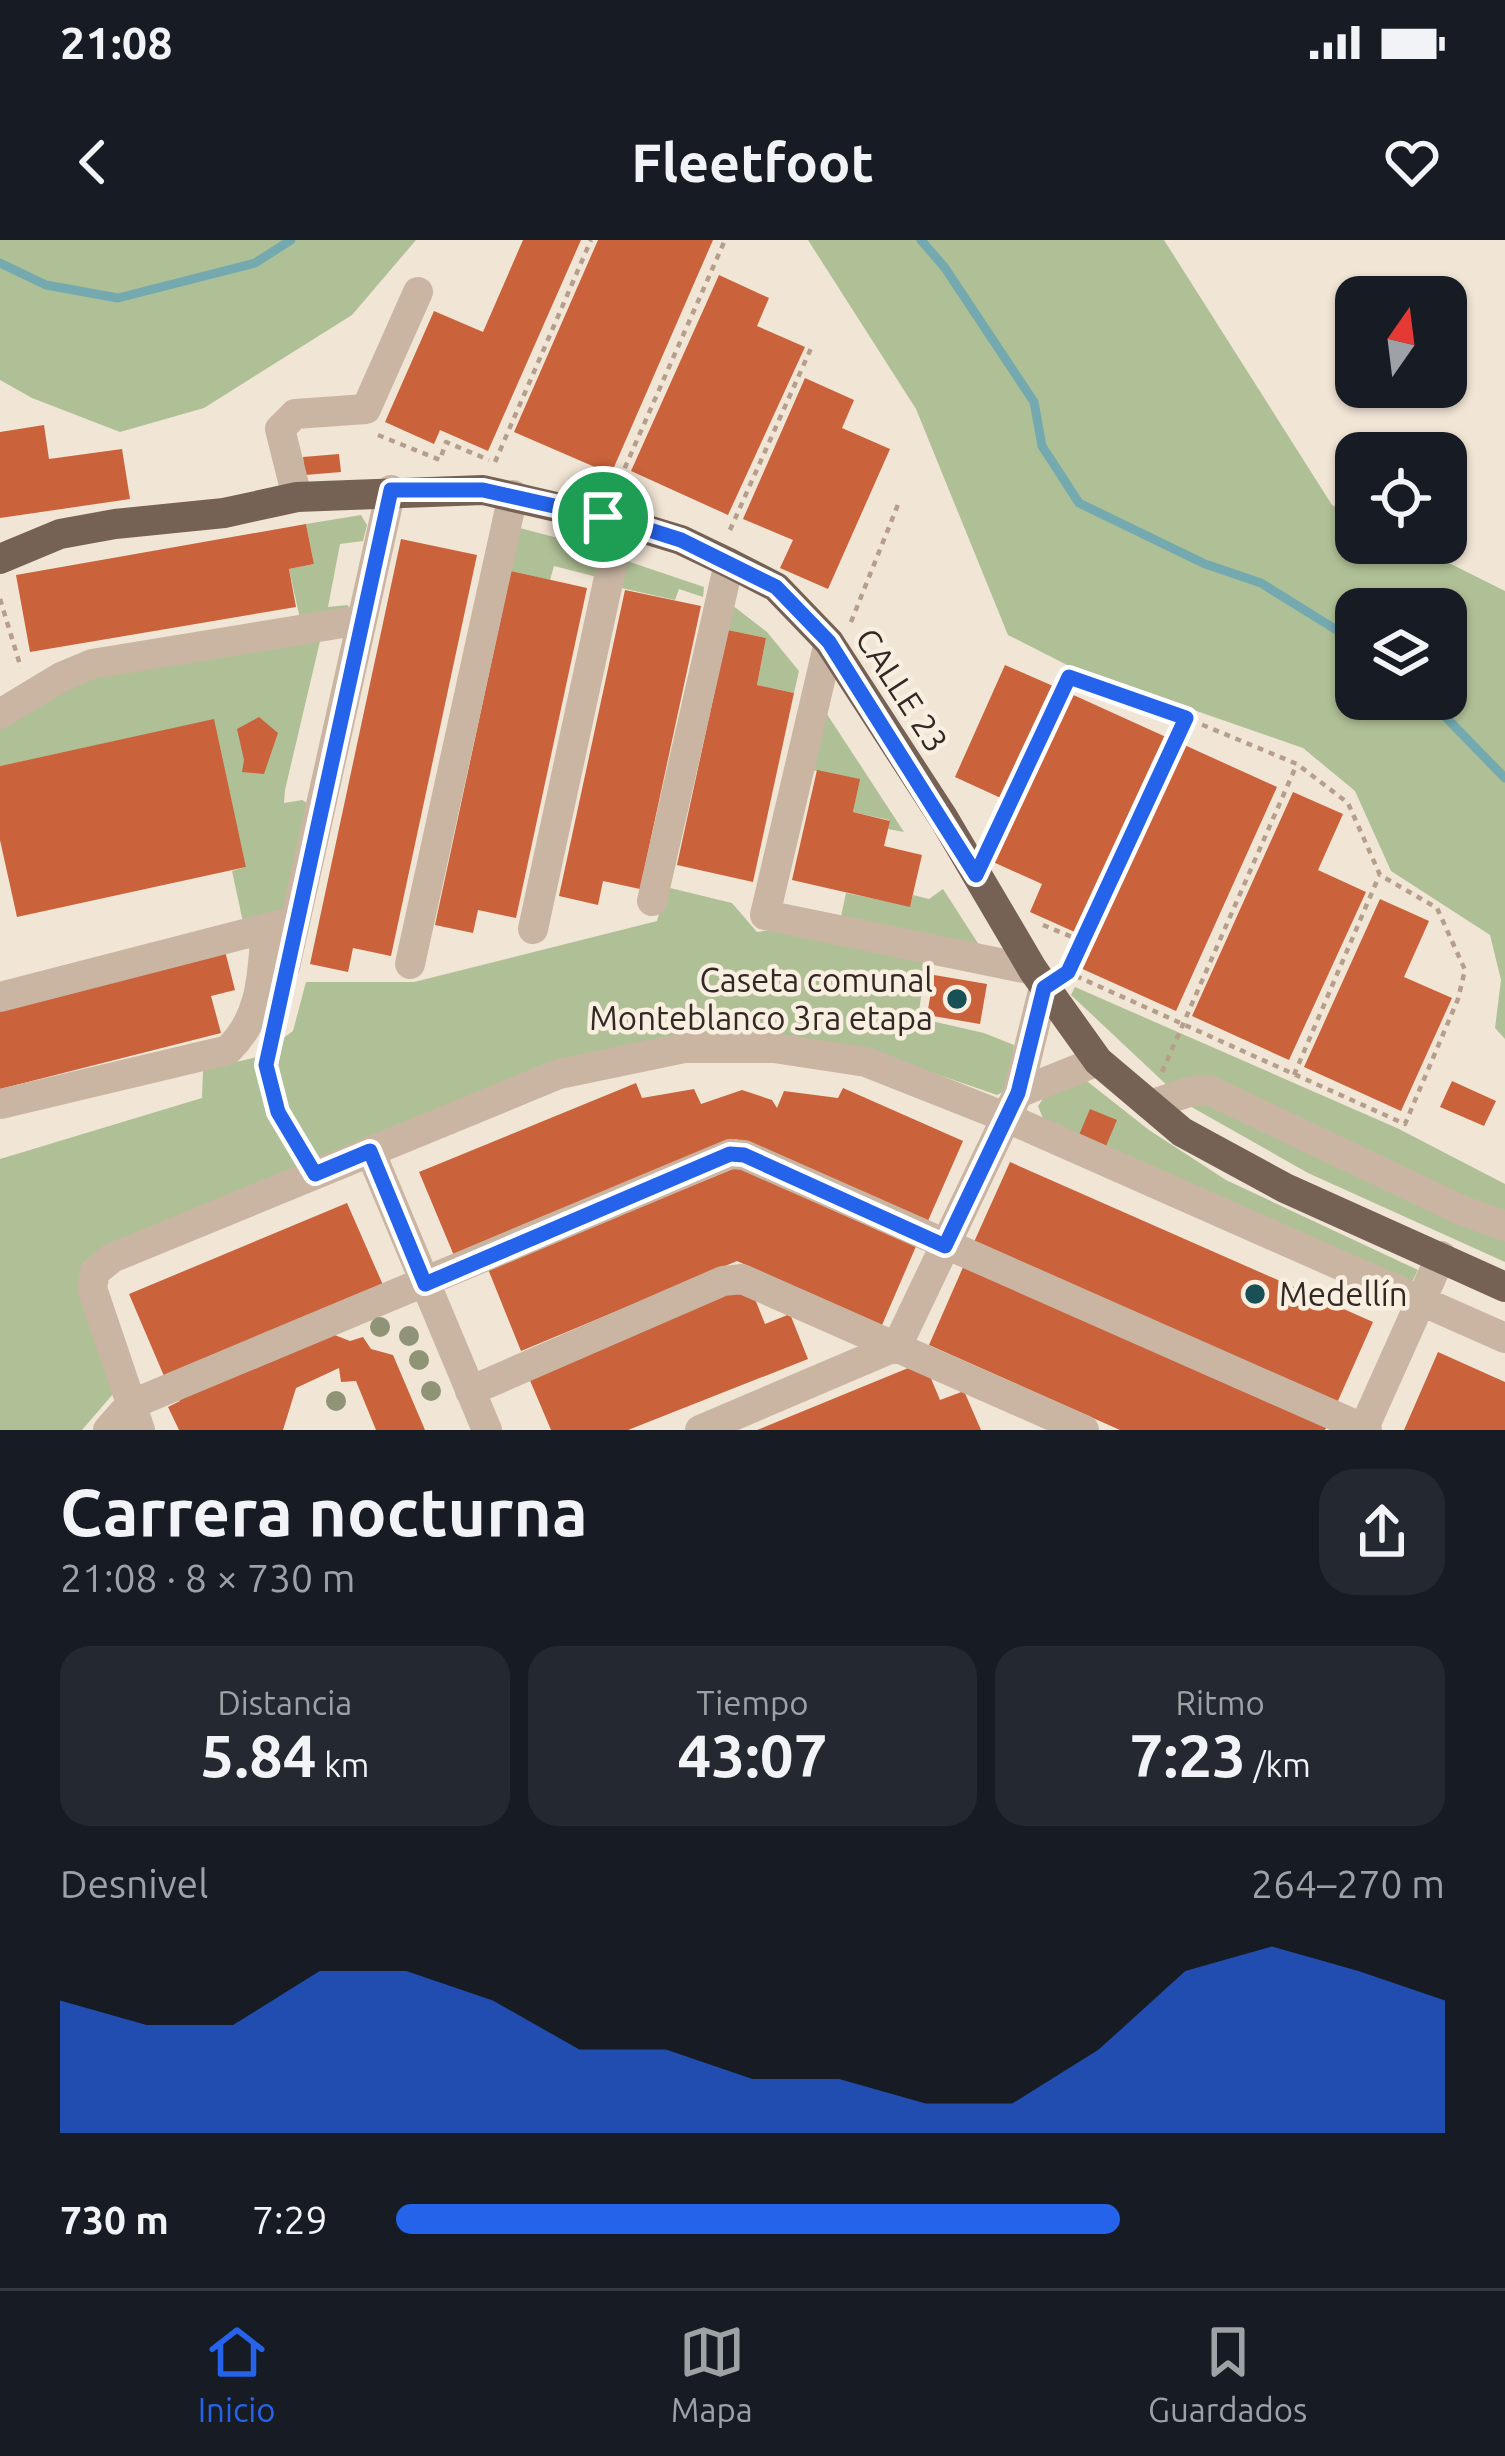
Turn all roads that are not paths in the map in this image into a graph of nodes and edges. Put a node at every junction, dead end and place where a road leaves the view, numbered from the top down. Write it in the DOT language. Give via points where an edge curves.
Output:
graph roads {
  1 [pos="418,292"];
  2 [pos="497,482"];
  3 [pos="391,490"];
  4 [pos="297,497"];
  5 [pos="612,519"];
  6 [pos="0,559"];
  7 [pos="724,560"];
  8 [pos="361,620"];
  9 [pos="829,642"];
  10 [pos="0,714"];
  11 [pos="652,901"];
  12 [pos="281,925"];
  13 [pos="532,929"];
  14 [pos="410,964"];
  15 [pos="285,967"];
  16 [pos="1048,976"];
  17 [pos="0,997"];
  18 [pos="1098,1061"];
  19 [pos="1,1104"];
  20 [pos="1011,1105"];
  21 [pos="1150,1105"];
  22 [pos="370,1151"];
  23 [pos="1505,1226"];
  24 [pos="945,1246"];
  25 [pos="1441,1256"];
  26 [pos="425,1284"];
  27 [pos="1505,1287"];
  28 [pos="1421,1300"];
  29 [pos="1505,1338"];
  30 [pos="897,1346"];
  31 [pos="470,1391"];
  32 [pos="135,1418"];
  33 [pos="1070,1424"];
  34 [pos="108,1430"];
  35 [pos="487,1430"];
  36 [pos="700,1430"];
  37 [pos="1027,1430"];
  38 [pos="1365,1430"];
  1 -- 4 [label="street" via="366,409 295,414 280,429"];
  2 -- 3 [label="main road, CALLE 23"];
  2 -- 5 [label="main road, CALLE 23"];
  2 -- 14 [label="street"];
  3 -- 4 [label="main road, CALLE 23"];
  3 -- 8 [label="street"];
  4 -- 6 [label="main road, CALLE 23" via="60,534"];
  5 -- 7 [label="main road, CALLE 23"];
  5 -- 13 [label="street"];
  7 -- 9 [label="main road, CALLE 23" via="776,587"];
  7 -- 11 [label="street"];
  8 -- 10 [label="street" via="92,664"];
  8 -- 12 [label="street"];
  9 -- 16 [label="main road, CALLE 23"];
  9 -- 16 [label="street" via="766,915"];
  12 -- 15 [label="street"];
  12 -- 17 [label="street"];
  12 -- 19 [label="street" via="256,1010 228,1050"];
  16 -- 18 [label="main road, CALLE 23"];
  16 -- 20 [label="street"];
  18 -- 20 [label="street"];
  18 -- 21 [label="main road, CALLE 23"];
  20 -- 22 [label="street" via="866,1063 774,1048 684,1048 559,1074"];
  20 -- 24 [label="street"];
  20 -- 28 [label="street"];
  21 -- 23 [label="street" via="1211,1091"];
  21 -- 25 [label="main road, CALLE 23" via="1182,1132 1285,1188"];
  22 -- 26 [label="street"];
  22 -- 32 [label="street" via="95,1271 92,1288"];
  24 -- 26 [label="street" via="730,1154"];
  24 -- 30 [label="street"];
  24 -- 38 [label="street"];
  25 -- 27 [label="main road, CALLE 23"];
  25 -- 28 [label="street"];
  26 -- 31 [label="street"];
  26 -- 32 [label="street"];
  28 -- 29 [label="street"];
  28 -- 38 [label="street"];
  30 -- 31 [label="street" via="734,1279"];
  30 -- 33 [label="street"];
  30 -- 36 [label="street"];
  31 -- 35 [label="street"];
  32 -- 34 [label="street"];
  33 -- 37 [label="street"];
}
